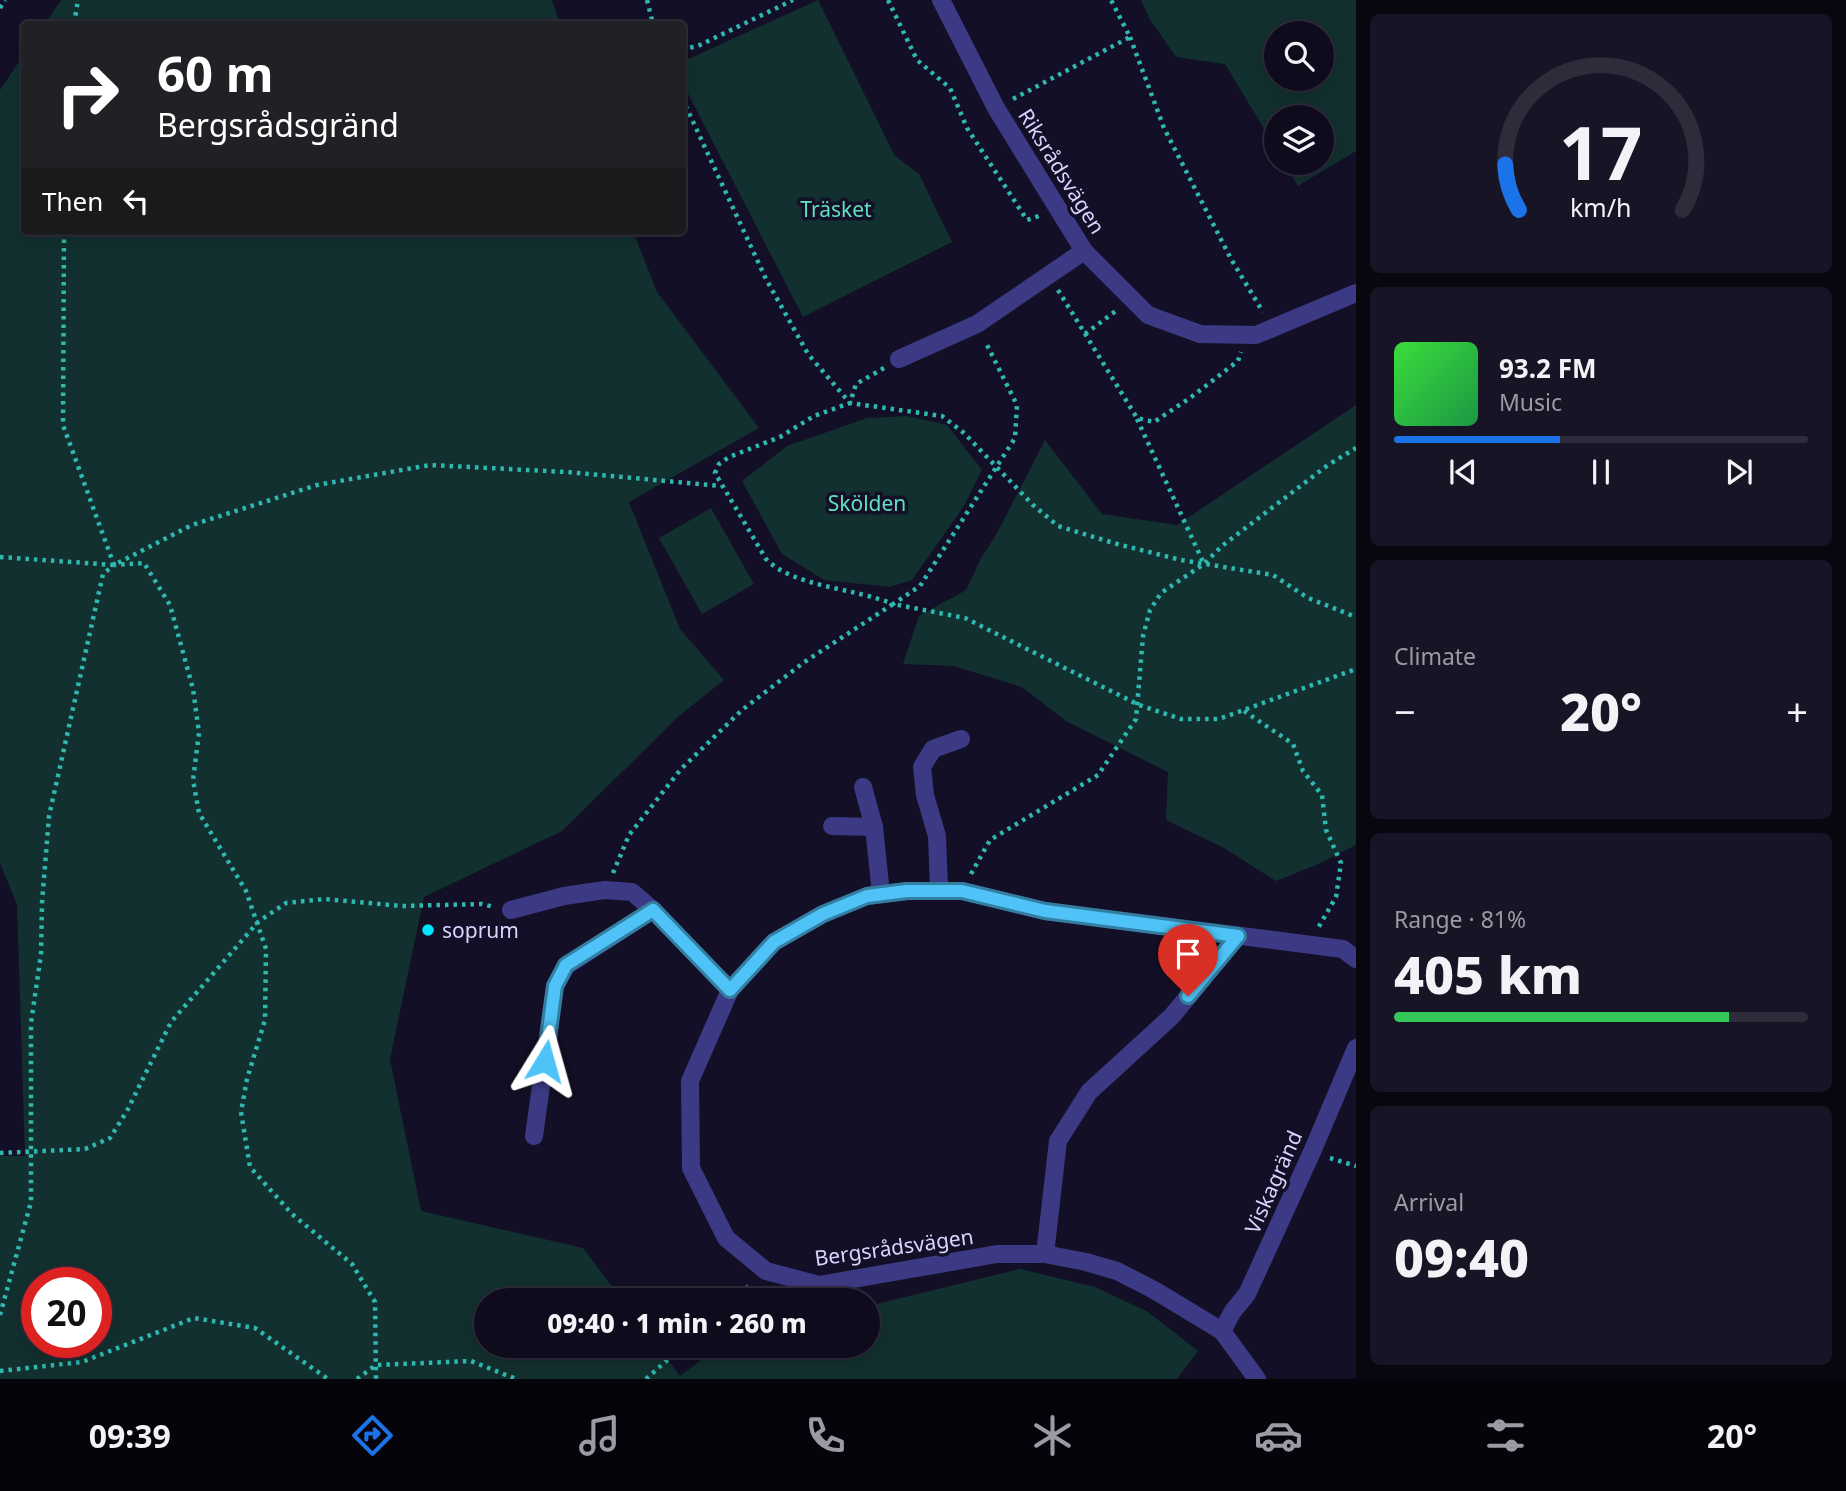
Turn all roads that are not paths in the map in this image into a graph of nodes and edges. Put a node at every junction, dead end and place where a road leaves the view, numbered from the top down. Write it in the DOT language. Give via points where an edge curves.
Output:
graph roads {
  1 [pos="942,0"];
  2 [pos="1084,251"];
  3 [pos="1356,293"];
  4 [pos="898,359"];
  5 [pos="961,739"];
  6 [pos="863,787"];
  7 [pos="832,826"];
  8 [pos="874,827"];
  9 [pos="939,890"];
  10 [pos="881,894"];
  11 [pos="511,910"];
  12 [pos="653,910"];
  13 [pos="1238,936"];
  14 [pos="1356,958"];
  15 [pos="730,990"];
  16 [pos="1356,1048"];
  17 [pos="534,1136"];
  18 [pos="1045,1254"];
  19 [pos="1222,1331"];
  20 [pos="1257,1379"];
  1 -- 2 [label="street, Riksrådsvägen" via="996,108"];
  2 -- 3 [label="street, Riksrådsvägen" via="1148,316 1200,334 1256,335"];
  2 -- 4 [label="street" via="976,324"];
  5 -- 9 [label="street" via="933,748 922,767 937,836"];
  6 -- 8 [label="street"];
  7 -- 8 [label="street"];
  8 -- 10 [label="street"];
  9 -- 10 [label="street, Bergsrådsvägen"];
  9 -- 13 [label="street, Bergsrådsvägen" via="1045,911"];
  10 -- 15 [label="street, Bergsrådsvägen" via="823,914 774,942"];
  11 -- 12 [label="street" via="606,890 632,892"];
  12 -- 15 [label="street"];
  12 -- 17 [label="street" via="566,965 555,986"];
  13 -- 14 [label="street, Bergsrådsvägen" via="1343,949"];
  13 -- 18 [label="street" via="1172,1016 1089,1092 1058,1141"];
  15 -- 18 [label="street, Bergsrådsvägen" via="690,1081 691,1167 726,1238 766,1271 819,1285 997,1254"];
  16 -- 19 [label="street, Viskagränd" via="1247,1294"];
  18 -- 19 [label="street, Bergsrådsvägen" via="1117,1271"];
  19 -- 20 [label="street, Bergsrådsvägen"];
}
